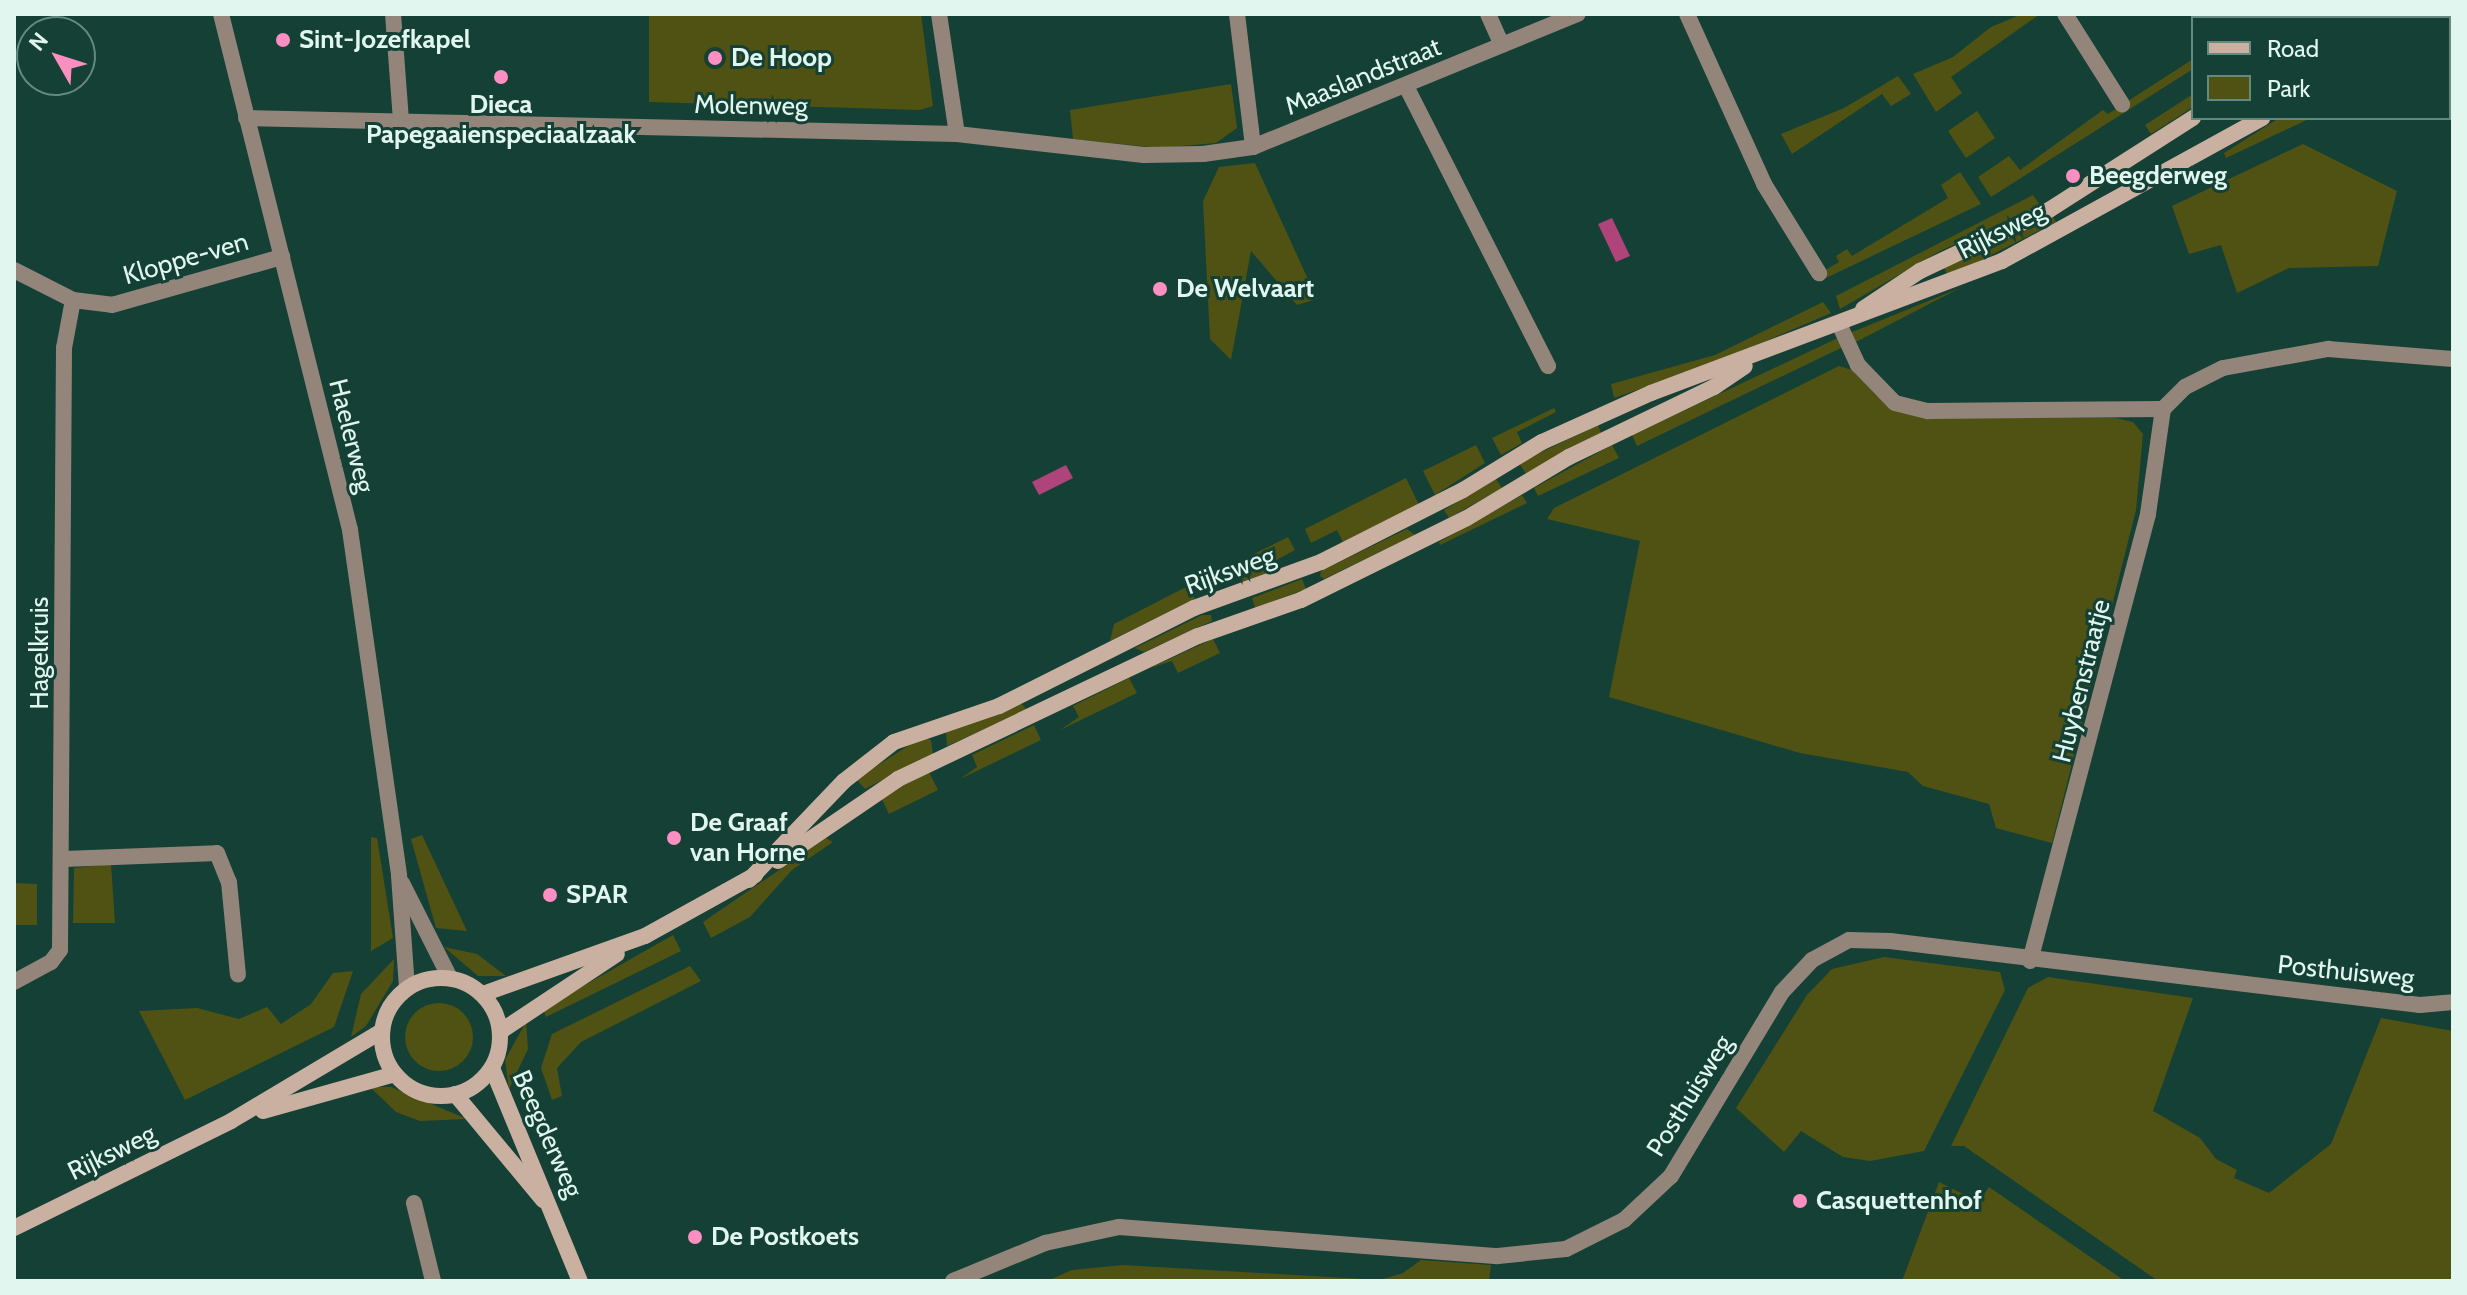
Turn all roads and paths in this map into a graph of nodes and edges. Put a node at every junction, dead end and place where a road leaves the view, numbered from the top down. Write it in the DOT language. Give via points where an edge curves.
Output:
graph roads {
  1 [pos="221,14"];
  2 [pos="393,14"];
  3 [pos="939,14"];
  4 [pos="1237,14"];
  5 [pos="1488,14"];
  6 [pos="1578,14"];
  7 [pos="1687,14"];
  8 [pos="2065,14"];
  9 [pos="1502,45"];
  10 [pos="1406,86"];
  11 [pos="2122,104"];
  12 [pos="246,118"];
  13 [pos="2191,119"];
  14 [pos="2258,120"];
  15 [pos="401,121"];
  16 [pos="957,134"];
  17 [pos="1253,147"];
  18 [pos="282,257"];
  19 [pos="14,270"];
  20 [pos="1819,273"];
  21 [pos="73,300"];
  22 [pos="1840,326"];
  23 [pos="1762,354"];
  24 [pos="2453,359"];
  25 [pos="1548,366"];
  26 [pos="2163,409"];
  27 [pos="64,859"];
  28 [pos="399,876"];
  29 [pos="749,880"];
  30 [pos="645,936"];
  31 [pos="2030,961"];
  32 [pos="238,975"];
  33 [pos="450,978"];
  34 [pos="14,982"];
  35 [pos="407,988"];
  36 [pos="483,994"];
  37 [pos="2453,1002"];
  38 [pos="382,1031"];
  39 [pos="501,1031"];
  40 [pos="492,1068"];
  41 [pos="395,1074"];
  42 [pos="455,1094"];
  43 [pos="231,1121"];
  44 [pos="414,1203"];
  45 [pos="559,1220"];
  46 [pos="14,1228"];
  47 [pos="433,1281"];
  48 [pos="580,1281"];
  49 [pos="953,1281"];
  1 -- 12 [label="street, Haelerweg"];
  2 -- 15 [label="street"];
  3 -- 16 [label="street"];
  4 -- 17 [label="street"];
  5 -- 9 [label="street"];
  6 -- 9 [label="street, Maaslandstraat"];
  7 -- 20 [label="street" via="1764,184"];
  8 -- 11 [label="street"];
  9 -- 10 [label="street, Maaslandstraat"];
  10 -- 17 [label="street, Maaslandstraat"];
  10 -- 25 [label="street"];
  12 -- 15 [label="street, Molenweg"];
  12 -- 18 [label="street, Haelerweg"];
  13 -- 22 [label="main road, Rijksweg" via="2049,210 1920,271"];
  14 -- 22 [label="main road, Rijksweg" via="2002,261"];
  15 -- 16 [label="street, Molenweg"];
  16 -- 17 [label="street, Molenweg" via="1144,155"];
  18 -- 21 [label="street, Kloppe-ven" via="112,305"];
  18 -- 28 [label="street, Haelerweg" via="350,530"];
  19 -- 21 [label="street, Kloppe-ven"];
  21 -- 27 [label="street, Hagelkruis" via="64,348"];
  22 -- 23 [label="main road, Rijksweg"];
  22 -- 26 [label="street" via="1858,365 1895,403 1928,411"];
  23 -- 29 [label="main road, Rijksweg" via="1714,387 1569,457 1467,518 1332,585 1275,612 1184,642 898,779"];
  23 -- 29 [label="main road, Rijksweg" via="1638,398 1542,442 1463,490 1321,562 1194,608 990,710 894,742 844,781"];
  24 -- 26 [label="street" via="2328,349 2223,368 2185,387"];
  26 -- 31 [label="street, Huybenstraatje" via="2148,514 2065,846"];
  27 -- 32 [label="street" via="217,853 229,882"];
  27 -- 34 [label="street, Hagelkruis" via="60,950 51,962"];
  28 -- 33 [label="street, Haelerweg"];
  28 -- 35 [label="street, Haelerweg"];
  29 -- 30 [label="main road, Rijksweg"];
  30 -- 36 [label="main road, Rijksweg"];
  30 -- 39 [label="main road, Rijksweg"];
  31 -- 37 [label="street, Posthuisweg" via="2420,1005"];
  31 -- 49 [label="street, Posthuisweg" via="1849,940 1812,960 1782,992 1671,1176 1624,1220 1566,1249 1498,1256 1119,1227 1045,1243"];
  33 -- 35 [label="main road"];
  33 -- 36 [label="main road"];
  35 -- 38 [label="main road" via="389,1008"];
  36 -- 39 [label="main road"];
  38 -- 41 [label="main road" via="385,1057"];
  38 -- 43 [label="main road, Rijksweg"];
  39 -- 40 [label="main road"];
  40 -- 42 [label="main road" via="476,1085"];
  40 -- 45 [label="main road, Beegderweg"];
  41 -- 42 [label="main road" via="414,1089"];
  41 -- 43 [label="main road, Rijksweg"];
  42 -- 45 [label="main road, Beegderweg"];
  43 -- 46 [label="main road, Rijksweg"];
  44 -- 47 [label="street"];
  45 -- 48 [label="main road, Beegderweg"];
}
